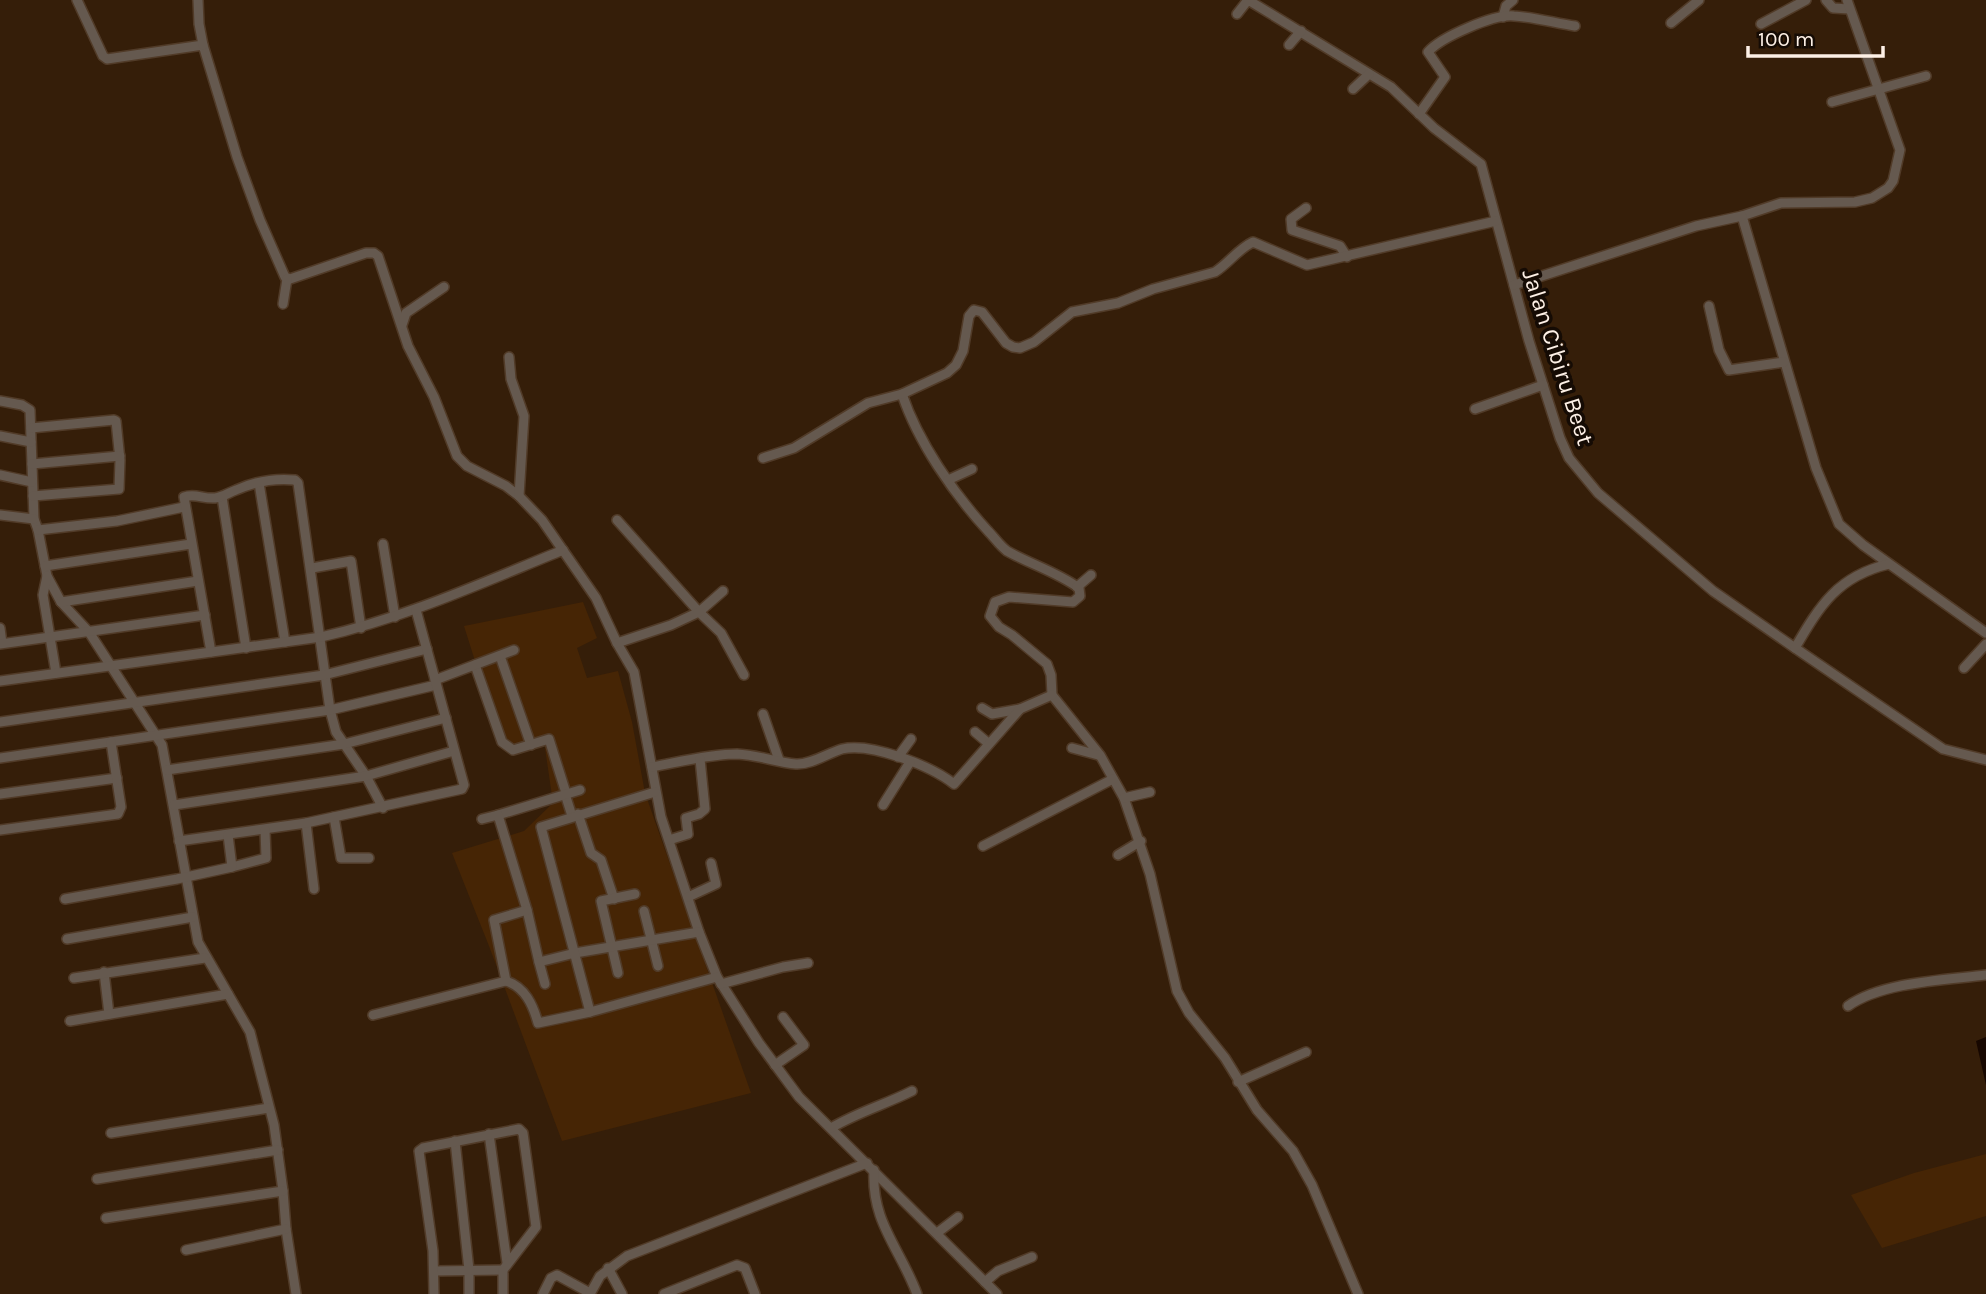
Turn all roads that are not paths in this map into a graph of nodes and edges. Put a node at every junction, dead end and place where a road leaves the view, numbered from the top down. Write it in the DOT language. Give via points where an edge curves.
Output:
graph roads {
  1 [pos="77,0"];
  2 [pos="198,0"];
  3 [pos="1248,0"];
  4 [pos="1513,0"];
  5 [pos="1699,0"];
  6 [pos="1806,0"];
  7 [pos="1826,0"];
  8 [pos="1848,4"];
  9 [pos="1237,14"];
  10 [pos="1503,17"];
  11 [pos="1671,23"];
  12 [pos="1761,24"];
  13 [pos="1575,26"];
  14 [pos="1301,31"];
  15 [pos="204,45"];
  16 [pos="1289,45"];
  17 [pos="1369,74"];
  18 [pos="1926,76"];
  19 [pos="1353,89"];
  20 [pos="1878,89"];
  21 [pos="1832,102"];
  22 [pos="1419,114"];
  23 [pos="1306,208"];
  24 [pos="1742,216"];
  25 [pos="1496,221"];
  26 [pos="1347,257"];
  27 [pos="287,279"];
  28 [pos="1514,285"];
  29 [pos="444,287"];
  30 [pos="283,304"];
  31 [pos="1709,306"];
  32 [pos="402,327"];
  33 [pos="509,356"];
  34 [pos="1784,362"];
  35 [pos="1543,385"];
  36 [pos="902,394"];
  37 [pos="0,401"];
  38 [pos="1475,408"];
  39 [pos="31,428"];
  40 [pos="0,436"];
  41 [pos="31,442"];
  42 [pos="120,456"];
  43 [pos="763,458"];
  44 [pos="32,464"];
  45 [pos="972,469"];
  46 [pos="0,475"];
  47 [pos="948,480"];
  48 [pos="32,482"];
  49 [pos="260,483"];
  50 [pos="33,496"];
  51 [pos="519,496"];
  52 [pos="222,498"];
  53 [pos="184,507"];
  54 [pos="0,515"];
  55 [pos="34,519"];
  56 [pos="617,520"];
  57 [pos="38,530"];
  58 [pos="191,544"];
  59 [pos="383,544"];
  60 [pos="563,550"];
  61 [pos="1889,564"];
  62 [pos="45,566"];
  63 [pos="312,568"];
  64 [pos="1091,575"];
  65 [pos="47,576"];
  66 [pos="198,581"];
  67 [pos="1077,587"];
  68 [pos="723,591"];
  69 [pos="61,602"];
  70 [pos="416,610"];
  71 [pos="699,612"];
  72 [pos="205,615"];
  73 [pos="395,617"];
  74 [pos="0,628"];
  75 [pos="361,628"];
  76 [pos="89,632"];
  77 [pos="1986,633"];
  78 [pos="50,636"];
  79 [pos="321,637"];
  80 [pos="285,642"];
  81 [pos="1,643"];
  82 [pos="617,643"];
  83 [pos="1986,645"];
  84 [pos="246,648"];
  85 [pos="1795,648"];
  86 [pos="427,649"];
  87 [pos="514,650"];
  88 [pos="211,652"];
  89 [pos="500,656"];
  90 [pos="110,665"];
  91 [pos="475,665"];
  92 [pos="1964,668"];
  93 [pos="56,673"];
  94 [pos="744,674"];
  95 [pos="324,676"];
  96 [pos="0,681"];
  97 [pos="435,682"];
  98 [pos="1052,695"];
  99 [pos="135,703"];
  100 [pos="982,708"];
  101 [pos="1020,709"];
  102 [pos="330,710"];
  103 [pos="763,714"];
  104 [pos="446,718"];
  105 [pos="0,722"];
  106 [pos="975,732"];
  107 [pos="157,736"];
  108 [pos="911,740"];
  109 [pos="111,742"];
  110 [pos="988,743"];
  111 [pos="344,744"];
  112 [pos="531,745"];
  113 [pos="1072,748"];
  114 [pos="454,751"];
  115 [pos="1100,755"];
  116 [pos="898,757"];
  117 [pos="0,758"];
  118 [pos="700,759"];
  119 [pos="779,760"];
  120 [pos="1986,760"];
  121 [pos="910,762"];
  122 [pos="652,766"];
  123 [pos="167,770"];
  124 [pos="366,776"];
  125 [pos="117,778"];
  126 [pos="1113,779"];
  127 [pos="580,790"];
  128 [pos="655,792"];
  129 [pos="1150,792"];
  130 [pos="0,794"];
  131 [pos="565,794"];
  132 [pos="1124,798"];
  133 [pos="174,805"];
  134 [pos="883,805"];
  135 [pos="383,808"];
  136 [pos="498,815"];
  137 [pos="575,815"];
  138 [pos="334,817"];
  139 [pos="482,819"];
  140 [pos="306,823"];
  141 [pos="0,830"];
  142 [pos="265,830"];
  143 [pos="228,835"];
  144 [pos="179,841"];
  145 [pos="669,841"];
  146 [pos="1141,841"];
  147 [pos="983,846"];
  148 [pos="1118,855"];
  149 [pos="369,858"];
  150 [pos="710,863"];
  151 [pos="232,867"];
  152 [pos="185,877"];
  153 [pos="314,889"];
  154 [pos="635,894"];
  155 [pos="688,897"];
  156 [pos="65,899"];
  157 [pos="614,899"];
  158 [pos="527,910"];
  159 [pos="644,911"];
  160 [pos="193,917"];
  161 [pos="699,932"];
  162 [pos="67,939"];
  163 [pos="652,940"];
  164 [pos="613,946"];
  165 [pos="575,953"];
  166 [pos="205,958"];
  167 [pos="539,962"];
  168 [pos="808,963"];
  169 [pos="658,966"];
  170 [pos="104,972"];
  171 [pos="618,973"];
  172 [pos="1986,975"];
  173 [pos="74,978"];
  174 [pos="719,980"];
  175 [pos="506,981"];
  176 [pos="545,984"];
  177 [pos="228,994"];
  178 [pos="1847,1006"];
  179 [pos="590,1012"];
  180 [pos="109,1014"];
  181 [pos="373,1015"];
  182 [pos="783,1017"];
  183 [pos="70,1021"];
  184 [pos="1306,1052"];
  185 [pos="775,1065"];
  186 [pos="1238,1082"];
  187 [pos="912,1091"];
  188 [pos="269,1108"];
  189 [pos="831,1128"];
  190 [pos="111,1133"];
  191 [pos="489,1133"];
  192 [pos="455,1141"];
  193 [pos="278,1150"];
  194 [pos="871,1167"];
  195 [pos="97,1179"];
  196 [pos="284,1191"];
  197 [pos="958,1217"];
  198 [pos="106,1219"];
  199 [pos="286,1229"];
  200 [pos="937,1233"];
  201 [pos="186,1250"];
  202 [pos="1032,1257"];
  203 [pos="505,1267"];
  204 [pos="608,1268"];
  205 [pos="469,1270"];
  206 [pos="434,1271"];
  207 [pos="985,1282"];
  208 [pos="296,1294"];
  209 [pos="434,1294"];
  210 [pos="469,1294"];
  211 [pos="503,1294"];
  212 [pos="543,1294"];
  213 [pos="590,1294"];
  214 [pos="622,1294"];
  215 [pos="664,1294"];
  216 [pos="755,1294"];
  217 [pos="917,1294"];
  218 [pos="997,1294"];
  219 [pos="1358,1294"];
  1 -- 15 [label="street" via="107,59"];
  2 -- 15 [label="street"];
  3 -- 9 [label="street"];
  3 -- 14 [label="street, Jalan Cibiru Beet"];
  4 -- 10 [label="street"];
  5 -- 11 [label="street"];
  6 -- 12 [label="street"];
  7 -- 8 [label="street" via="1833,8"];
  8 -- 20 [label="street"];
  10 -- 13 [label="street"];
  10 -- 22 [label="street" via="1447,38 1430,50 1428,54 1445,79"];
  14 -- 16 [label="street"];
  14 -- 17 [label="street, Jalan Cibiru Beet"];
  15 -- 27 [label="street" via="256,212"];
  17 -- 19 [label="street"];
  17 -- 22 [label="street, Jalan Cibiru Beet"];
  18 -- 20 [label="street"];
  20 -- 21 [label="street"];
  20 -- 24 [label="street" via="1900,150 1888,188 1855,202 1781,203"];
  22 -- 25 [label="street, Jalan Cibiru Beet" via="1481,164"];
  23 -- 26 [label="street" via="1291,219 1292,230 1340,246"];
  24 -- 28 [label="street" via="1696,226"];
  24 -- 34 [label="street"];
  25 -- 26 [label="street"];
  25 -- 28 [label="street, Jalan Cibiru Beet"];
  26 -- 36 [label="street" via="1307,265 1253,242 1215,272 1118,303 1072,312 1020,348 1006,343 982,312 974,310 956,365"];
  27 -- 30 [label="street"];
  27 -- 32 [label="street" via="374,253"];
  28 -- 35 [label="street, Jalan Cibiru Beet"];
  29 -- 32 [label="street" via="406,313"];
  31 -- 34 [label="street" via="1718,350 1729,370"];
  32 -- 51 [label="street" via="457,456"];
  33 -- 51 [label="street" via="525,425"];
  34 -- 61 [label="street" via="1816,468 1839,524"];
  35 -- 38 [label="street"];
  35 -- 85 [label="street, Jalan Cibiru Beet" via="1569,458 1598,493 1713,591"];
  36 -- 43 [label="street" via="868,403 794,448"];
  36 -- 47 [label="street"];
  37 -- 39 [label="street" via="29,408"];
  39 -- 41 [label="street"];
  39 -- 42 [label="street" via="114,420"];
  40 -- 41 [label="street"];
  41 -- 44 [label="street"];
  42 -- 44 [label="street"];
  42 -- 50 [label="street" via="118,489"];
  44 -- 48 [label="street"];
  45 -- 47 [label="street"];
  46 -- 48 [label="street"];
  47 -- 67 [label="street" via="1005,550"];
  48 -- 50 [label="street"];
  49 -- 52 [label="street"];
  49 -- 63 [label="street" via="298,482"];
  49 -- 80 [label="street"];
  50 -- 55 [label="street"];
  51 -- 60 [label="street"];
  52 -- 53 [label="street" via="185,495"];
  52 -- 84 [label="street"];
  53 -- 57 [label="street"];
  53 -- 58 [label="street"];
  54 -- 55 [label="street"];
  55 -- 57 [label="street"];
  56 -- 71 [label="street"];
  57 -- 62 [label="street"];
  58 -- 62 [label="street"];
  58 -- 66 [label="street"];
  59 -- 73 [label="street"];
  60 -- 70 [label="street"];
  60 -- 82 [label="street" via="596,598"];
  61 -- 77 [label="street"];
  61 -- 85 [label="street" via="1849,579 1831,594"];
  62 -- 65 [label="street"];
  63 -- 75 [label="street" via="351,561"];
  63 -- 79 [label="street"];
  64 -- 67 [label="street"];
  65 -- 69 [label="street"];
  65 -- 78 [label="street" via="43,595"];
  66 -- 69 [label="street"];
  66 -- 72 [label="street"];
  67 -- 98 [label="street" via="1080,597 1073,602 1009,597 995,602 991,610 992,621 1047,664"];
  68 -- 71 [label="street"];
  69 -- 76 [label="street"];
  70 -- 73 [label="street"];
  70 -- 86 [label="street"];
  71 -- 82 [label="street"];
  71 -- 94 [label="street" via="721,633"];
  72 -- 76 [label="street"];
  72 -- 88 [label="street"];
  73 -- 75 [label="street"];
  74 -- 81 [label="street"];
  75 -- 79 [label="street"];
  76 -- 78 [label="street"];
  76 -- 90 [label="street"];
  78 -- 81 [label="street"];
  78 -- 93 [label="street"];
  79 -- 80 [label="street"];
  79 -- 95 [label="street"];
  80 -- 84 [label="street"];
  82 -- 122 [label="street" via="634,672"];
  83 -- 92 [label="street"];
  84 -- 88 [label="street"];
  85 -- 120 [label="street, Jalan Cibiru Beet" via="1943,748"];
  86 -- 95 [label="street"];
  86 -- 97 [label="street"];
  87 -- 89 [label="street"];
  88 -- 90 [label="street"];
  89 -- 91 [label="street"];
  89 -- 112 [label="street"];
  90 -- 93 [label="street"];
  90 -- 99 [label="street"];
  91 -- 97 [label="street"];
  91 -- 112 [label="street" via="502,742 513,750"];
  93 -- 96 [label="street"];
  95 -- 99 [label="street"];
  95 -- 102 [label="street"];
  97 -- 102 [label="street"];
  97 -- 104 [label="street"];
  98 -- 101 [label="street"];
  98 -- 115 [label="street"];
  99 -- 105 [label="street"];
  99 -- 107 [label="street"];
  100 -- 101 [label="street" via="992,714"];
  101 -- 110 [label="street"];
  102 -- 107 [label="street"];
  102 -- 111 [label="street"];
  103 -- 119 [label="street"];
  104 -- 111 [label="street"];
  104 -- 114 [label="street"];
  106 -- 110 [label="street"];
  107 -- 109 [label="street"];
  107 -- 123 [label="street"];
  108 -- 116 [label="street"];
  109 -- 117 [label="street"];
  109 -- 125 [label="street"];
  110 -- 121 [label="street" via="954,784"];
  111 -- 123 [label="street"];
  111 -- 124 [label="street"];
  112 -- 131 [label="street" via="549,739"];
  113 -- 115 [label="street"];
  114 -- 124 [label="street"];
  114 -- 135 [label="street" via="462,789"];
  115 -- 126 [label="street"];
  116 -- 119 [label="street" via="862,748 844,749 801,764"];
  116 -- 121 [label="street"];
  118 -- 119 [label="street" via="736,754"];
  118 -- 122 [label="street"];
  118 -- 145 [label="street" via="705,809 686,818 688,834"];
  121 -- 134 [label="street"];
  122 -- 128 [label="street"];
  123 -- 133 [label="street"];
  124 -- 133 [label="street"];
  124 -- 135 [label="street"];
  125 -- 130 [label="street"];
  125 -- 141 [label="street" via="118,814"];
  126 -- 132 [label="street"];
  126 -- 147 [label="street"];
  127 -- 131 [label="street"];
  128 -- 137 [label="street"];
  128 -- 145 [label="street"];
  129 -- 132 [label="street"];
  131 -- 136 [label="street"];
  131 -- 137 [label="street"];
  132 -- 146 [label="street"];
  133 -- 144 [label="street"];
  135 -- 138 [label="street"];
  136 -- 139 [label="street"];
  136 -- 158 [label="street"];
  137 -- 157 [label="street" via="592,853 601,860"];
  137 -- 165 [label="street" via="541,827"];
  138 -- 140 [label="street"];
  138 -- 149 [label="street" via="341,858"];
  140 -- 142 [label="street"];
  140 -- 153 [label="street"];
  142 -- 143 [label="street"];
  142 -- 151 [label="street" via="266,858"];
  143 -- 144 [label="street"];
  143 -- 151 [label="street"];
  144 -- 152 [label="street"];
  145 -- 155 [label="street"];
  146 -- 148 [label="street"];
  146 -- 186 [label="street" via="1177,991"];
  150 -- 155 [label="street" via="716,884"];
  151 -- 152 [label="street"];
  152 -- 156 [label="street"];
  152 -- 160 [label="street"];
  154 -- 157 [label="street"];
  155 -- 161 [label="street"];
  157 -- 164 [label="street" via="601,901"];
  158 -- 167 [label="street"];
  158 -- 175 [label="street" via="494,920"];
  159 -- 163 [label="street"];
  160 -- 162 [label="street"];
  160 -- 166 [label="street"];
  161 -- 163 [label="street"];
  161 -- 174 [label="street"];
  163 -- 164 [label="street"];
  163 -- 169 [label="street"];
  164 -- 165 [label="street"];
  164 -- 171 [label="street"];
  165 -- 167 [label="street"];
  165 -- 179 [label="street"];
  166 -- 170 [label="street"];
  166 -- 177 [label="street"];
  167 -- 176 [label="street"];
  168 -- 174 [label="street"];
  170 -- 173 [label="street"];
  170 -- 180 [label="street"];
  172 -- 178 [label="street" via="1891,989"];
  174 -- 179 [label="street"];
  174 -- 185 [label="street"];
  175 -- 179 [label="street" via="516,984 525,995 538,1023"];
  175 -- 181 [label="street"];
  177 -- 180 [label="street"];
  177 -- 188 [label="street" via="250,1032"];
  180 -- 183 [label="street"];
  182 -- 185 [label="street" via="804,1045"];
  184 -- 186 [label="street"];
  185 -- 189 [label="street"];
  186 -- 219 [label="street" via="1293,1152 1312,1185"];
  187 -- 189 [label="street"];
  188 -- 190 [label="street"];
  188 -- 193 [label="street"];
  189 -- 194 [label="street"];
  191 -- 192 [label="street"];
  191 -- 203 [label="street"];
  191 -- 203 [label="street" via="519,1129 523,1133 536,1227"];
  192 -- 205 [label="street"];
  192 -- 206 [label="street" via="419,1152"];
  193 -- 195 [label="street"];
  193 -- 196 [label="street"];
  194 -- 200 [label="street"];
  194 -- 204 [label="street" via="670,1237"];
  194 -- 217 [label="street" via="877,1212"];
  196 -- 198 [label="street"];
  196 -- 199 [label="street"];
  197 -- 200 [label="street"];
  199 -- 201 [label="street"];
  199 -- 208 [label="street"];
  200 -- 207 [label="street"];
  202 -- 207 [label="street" via="998,1271"];
  203 -- 205 [label="street"];
  203 -- 211 [label="street"];
  204 -- 213 [label="street"];
  204 -- 214 [label="street"];
  205 -- 206 [label="street"];
  205 -- 210 [label="street"];
  206 -- 209 [label="street"];
  207 -- 218 [label="street"];
  212 -- 213 [label="street" via="557,1275"];
  215 -- 216 [label="street" via="737,1265 745,1268"];
}
